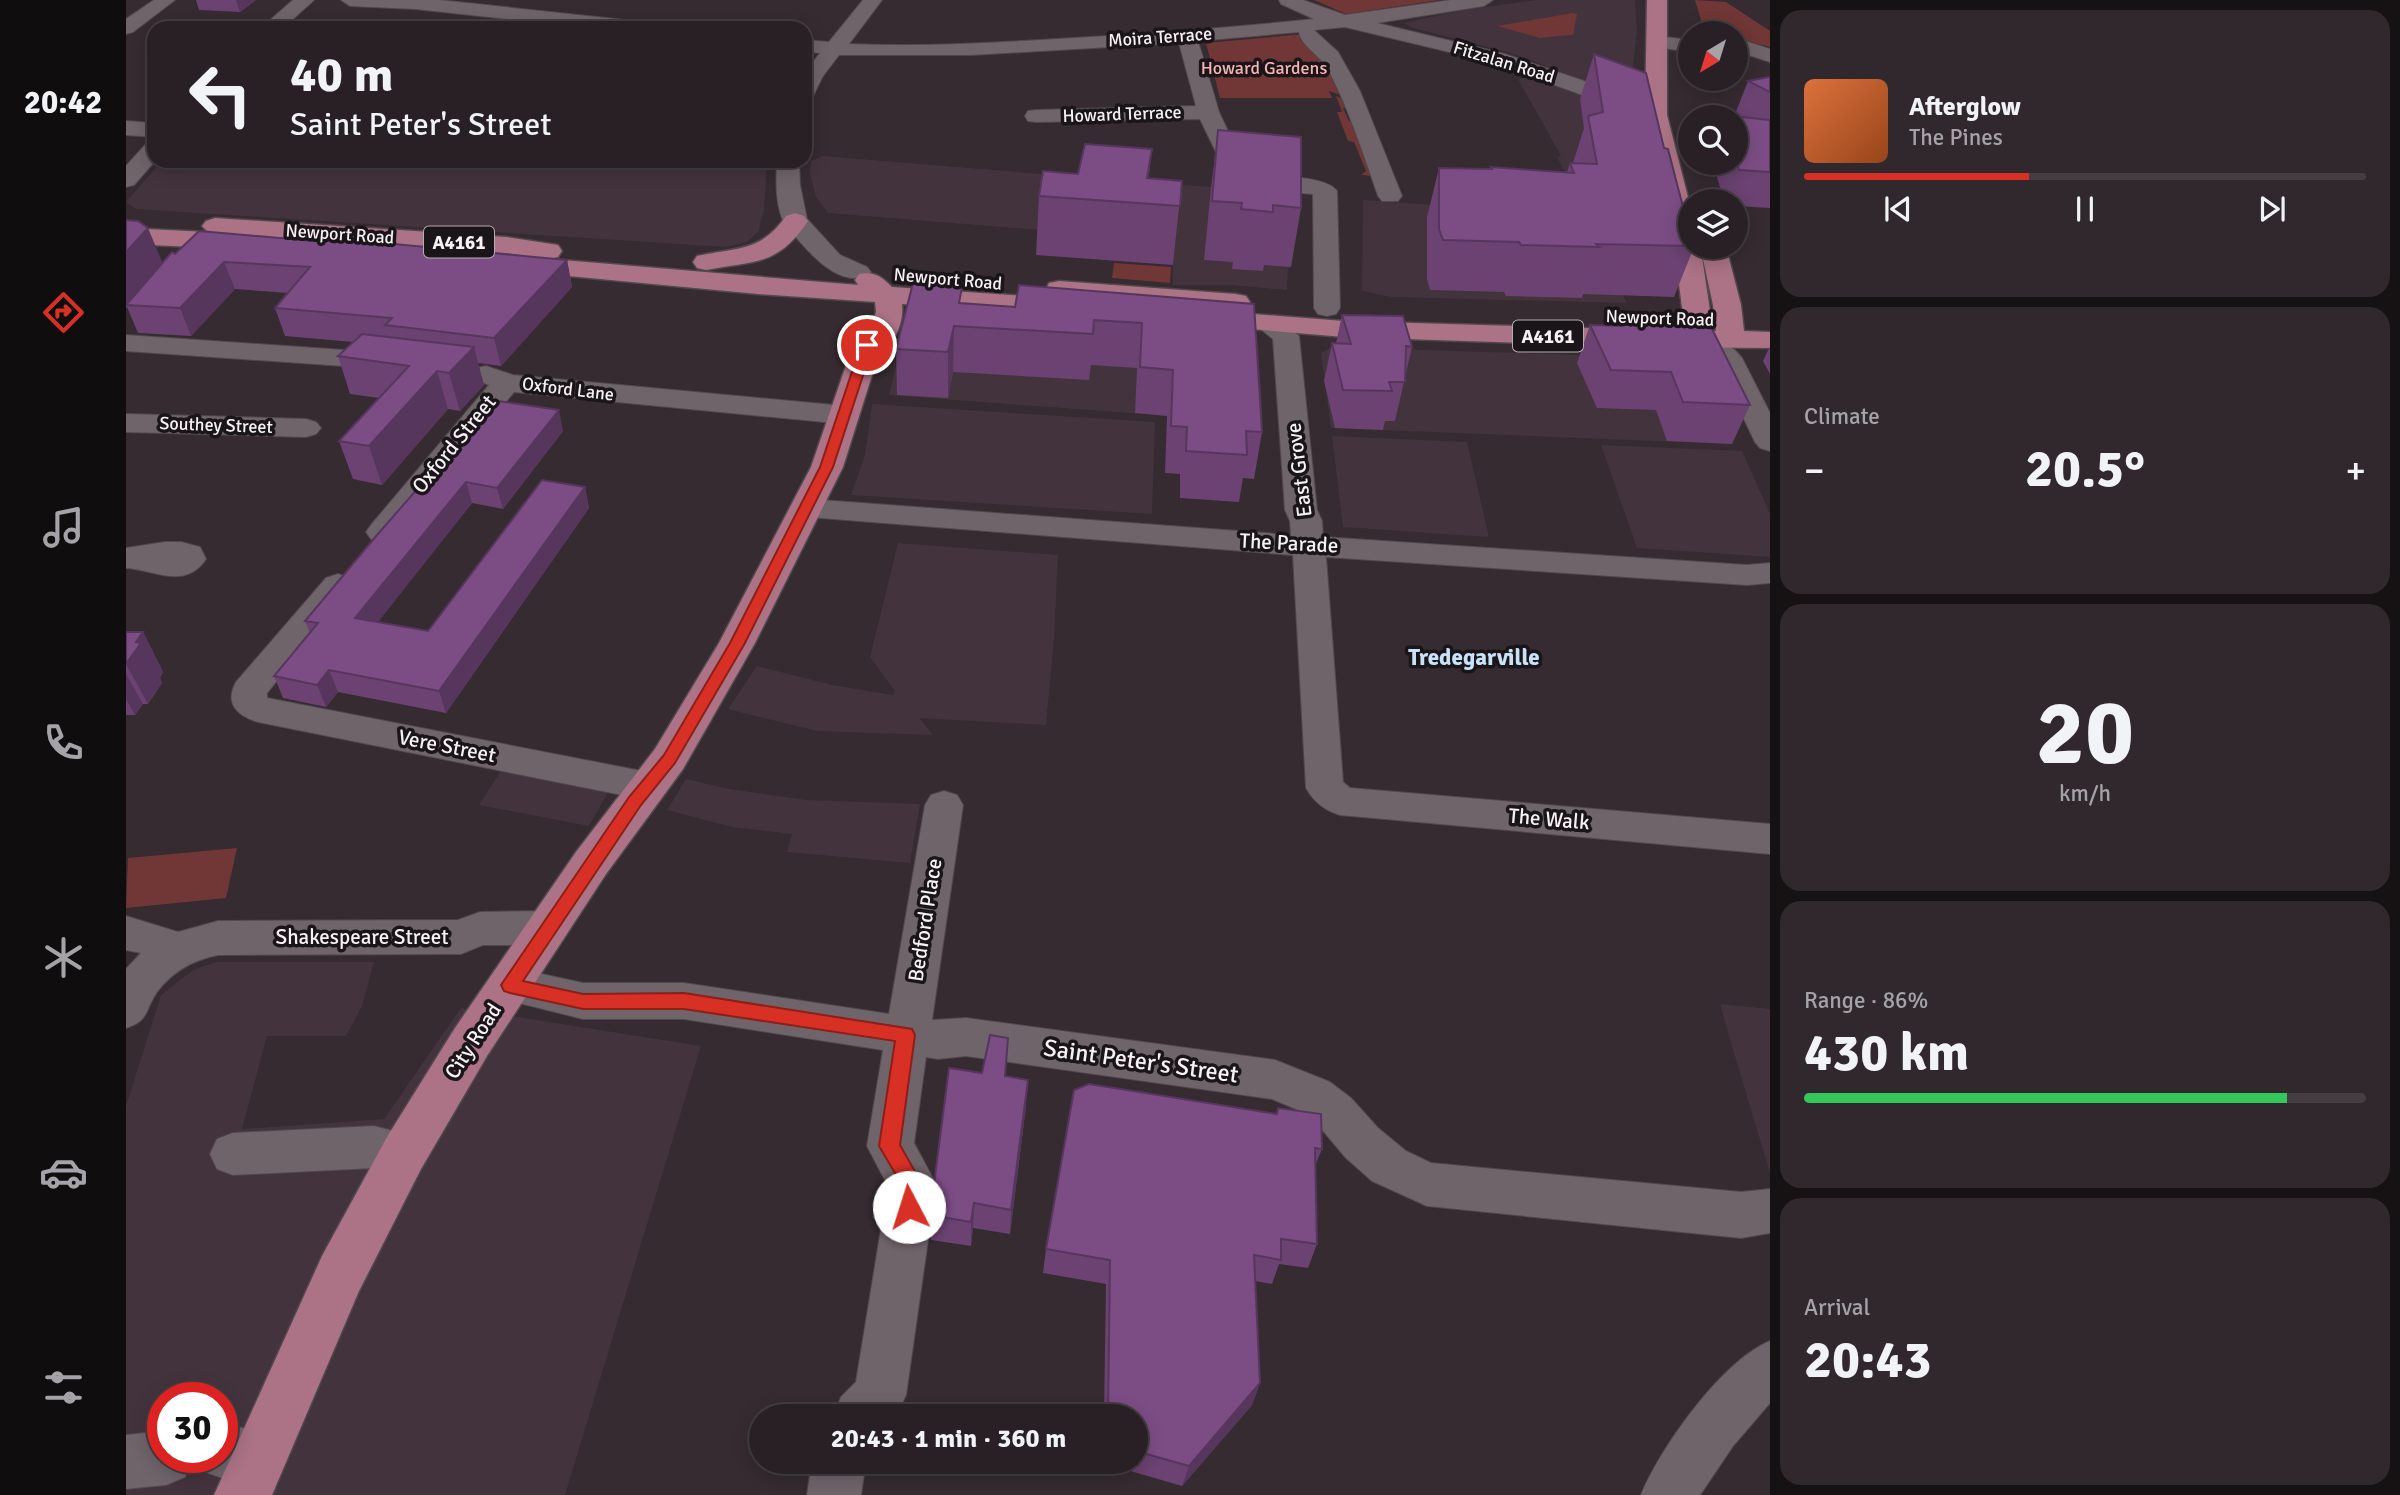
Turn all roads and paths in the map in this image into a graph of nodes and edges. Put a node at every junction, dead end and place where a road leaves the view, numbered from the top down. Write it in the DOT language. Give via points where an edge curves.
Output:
graph roads {
  1 [pos="166,0"];
  2 [pos="304,0"];
  3 [pos="350,0"];
  4 [pos="873,0"];
  5 [pos="1288,0"];
  6 [pos="1484,0"];
  7 [pos="1653,1"];
  8 [pos="425,4"];
  9 [pos="279,21"];
  10 [pos="401,21"];
  11 [pos="580,21"];
  12 [pos="1348,21"];
  13 [pos="126,28"];
  14 [pos="1317,32"];
  15 [pos="1187,36"];
  16 [pos="1658,37"];
  17 [pos="1678,38"];
  18 [pos="812,47"];
  19 [pos="1748,48"];
  20 [pos="833,49"];
  21 [pos="1748,53"];
  22 [pos="1768,56"];
  23 [pos="812,77"];
  24 [pos="1208,112"];
  25 [pos="1656,115"];
  26 [pos="1036,116"];
  27 [pos="126,128"];
  28 [pos="147,130"];
  29 [pos="147,157"];
  30 [pos="788,168"];
  31 [pos="126,180"];
  32 [pos="1390,196"];
  33 [pos="795,221"];
  34 [pos="126,222"];
  35 [pos="205,232"];
  36 [pos="126,236"];
  37 [pos="1716,259"];
  38 [pos="181,262"];
  39 [pos="706,262"];
  40 [pos="844,274"];
  41 [pos="886,293"];
  42 [pos="1327,308"];
  43 [pos="1770,322"];
  44 [pos="1266,323"];
  45 [pos="1698,329"];
  46 [pos="128,331"];
  47 [pos="1729,339"];
  48 [pos="1770,340"];
  49 [pos="867,345"];
  50 [pos="408,364"];
  51 [pos="464,371"];
  52 [pos="508,383"];
  53 [pos="845,415"];
  54 [pos="126,423"];
  55 [pos="306,428"];
  56 [pos="1770,442"];
  57 [pos="808,508"];
  58 [pos="1308,546"];
  59 [pos="1770,573"];
  60 [pos="249,703"];
  61 [pos="647,786"];
  62 [pos="1330,795"];
  63 [pos="944,805"];
  64 [pos="1770,839"];
  65 [pos="548,928"];
  66 [pos="126,933"];
  67 [pos="177,950"];
  68 [pos="510,985"];
  69 [pos="126,1010"];
  70 [pos="906,1035"];
  71 [pos="404,1153"];
  72 [pos="233,1154"];
  73 [pos="1760,1221"];
  74 [pos="1770,1367"];
  75 [pos="871,1404"];
  76 [pos="147,1460"];
  77 [pos="126,1462"];
  78 [pos="242,1468"];
  79 [pos="837,1474"];
  80 [pos="834,1495"];
  81 [pos="1668,1495"];
  1 -- 13 [label="street"];
  2 -- 9 [label="street"];
  3 -- 8 [label="street"];
  4 -- 20 [label="street"];
  5 -- 12 [label="street, Fitzalan Road"];
  6 -- 12 [label="street, Moira Terrace"];
  7 -- 16 [label="main road"];
  8 -- 10 [label="street"];
  8 -- 11 [label="street"];
  12 -- 15 [label="street, Moira Terrace"];
  12 -- 25 [label="street, Fitzalan Road" via="1498,58"];
  14 -- 32 [label="street" via="1350,91"];
  15 -- 20 [label="street, Moira Terrace" via="965,49"];
  15 -- 24 [label="street"];
  16 -- 17 [label="street"];
  16 -- 25 [label="main road"];
  18 -- 20 [label="street, Moira Terrace"];
  19 -- 22 [label="street"];
  20 -- 23 [label="street"];
  21 -- 22 [label="street"];
  24 -- 26 [label="street, Howard Terrace"];
  24 -- 42 [label="street" via="1236,173 1247,180 1325,191"];
  25 -- 45 [label="main road" via="1687,242"];
  27 -- 28 [label="street"];
  29 -- 31 [label="street"];
  30 -- 33 [label="street"];
  33 -- 39 [label="main road" via="785,239 774,247"];
  33 -- 40 [label="street"];
  34 -- 35 [label="main road, Newport Road / A4161"];
  35 -- 36 [label="main road, Newport Road / A4161"];
  35 -- 38 [label="street"];
  35 -- 39 [label="main road, Newport Road / A4161" via="506,245"];
  35 -- 40 [label="main road, Newport Road / A4161" via="758,286"];
  37 -- 47 [label="main road" via="1727,305"];
  39 -- 40 [label="main road, Newport Road / A4161"];
  40 -- 41 [label="main road, Newport Road / A4161"];
  40 -- 42 [label="main road, Newport Road / A4161"];
  40 -- 49 [label="main road" via="862,306 856,338"];
  41 -- 44 [label="main road, Newport Road / A4161"];
  41 -- 49 [label="main road, City Road" via="891,303 886,327 880,340"];
  42 -- 45 [label="main road, Newport Road / A4161"];
  43 -- 47 [label="main road, Newport Road / A4161"];
  44 -- 45 [label="main road, Newport Road / A4161" via="1357,329"];
  44 -- 58 [label="street, East Grove" via="1285,333"];
  45 -- 47 [label="main road, A4161"];
  46 -- 50 [label="street"];
  47 -- 48 [label="main road, Newport Road / A4161"];
  47 -- 56 [label="street"];
  49 -- 53 [label="main road, City Road"];
  51 -- 52 [label="street, Oxford Lane" via="499,376"];
  52 -- 53 [label="street, Oxford Lane"];
  52 -- 60 [label="street, Oxford Street" via="249,691"];
  53 -- 57 [label="main road, City Road"];
  54 -- 55 [label="street, Southey Street"];
  57 -- 58 [label="street, The Parade"];
  57 -- 61 [label="main road, City Road" via="707,696"];
  58 -- 59 [label="street, The Parade"];
  58 -- 62 [label="street, East Grove" via="1325,788"];
  60 -- 61 [label="street, Vere Street" via="258,709"];
  61 -- 65 [label="main road, City Road"];
  62 -- 64 [label="street, The Walk" via="1340,801"];
  63 -- 70 [label="street, Bedford Place"];
  65 -- 67 [label="street, Shakespeare Street" via="480,929 461,937 218,938"];
  65 -- 68 [label="main road, City Road"];
  66 -- 67 [label="street"];
  67 -- 69 [label="street, Shakespeare Street" via="153,965"];
  68 -- 70 [label="street, Saint Peter's Street" via="583,1001 684,1001"];
  68 -- 71 [label="main road, City Road"];
  70 -- 73 [label="street, Saint Peter's Street" via="938,1040 966,1037 1275,1080 1292,1085 1335,1112 1389,1166 1427,1184"];
  70 -- 75 [label="street, Bedford Place" via="890,1146 912,1184 880,1395"];
  71 -- 72 [label="street" via="374,1147"];
  71 -- 78 [label="main road, City Road"];
  74 -- 81 [label="street" via="1741,1392"];
  76 -- 77 [label="street"];
  79 -- 80 [label="street"];
}
